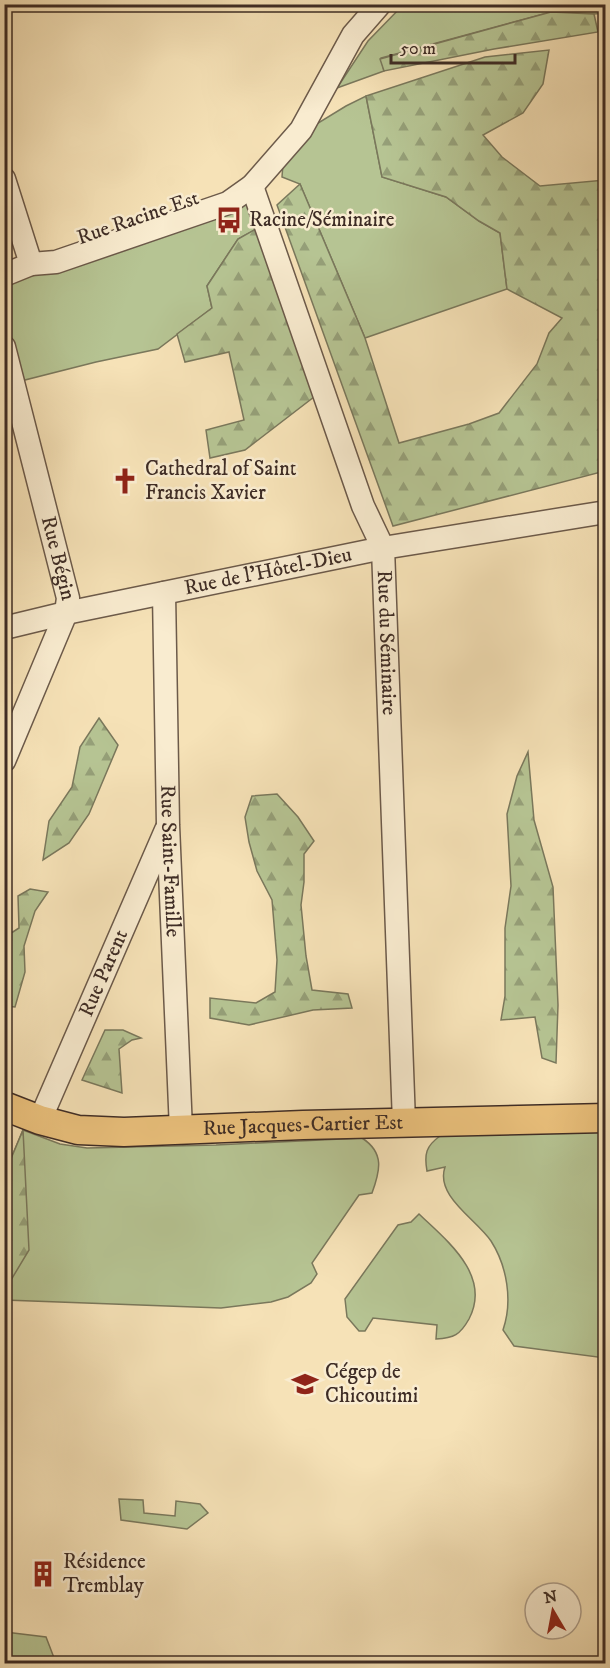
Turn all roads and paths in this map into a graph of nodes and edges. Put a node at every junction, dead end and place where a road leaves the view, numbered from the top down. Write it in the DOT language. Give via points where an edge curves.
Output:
graph roads {
  1 [pos="380,4"];
  2 [pos="4,179"];
  3 [pos="252,186"];
  4 [pos="31,264"];
  5 [pos="4,275"];
  6 [pos="4,347"];
  7 [pos="606,512"];
  8 [pos="383,548"];
  9 [pos="164,593"];
  10 [pos="66,614"];
  11 [pos="4,628"];
  12 [pos="5,758"];
  13 [pos="168,825"];
  14 [pos="4,1106"];
  15 [pos="606,1118"];
  16 [pos="40,1120"];
  17 [pos="404,1123"];
  18 [pos="181,1130"];
  1 -- 3 [label="street, Rue Racine Est" via="353,35 301,130"];
  2 -- 4 [label="street"];
  3 -- 4 [label="street, Rue Racine Est" via="228,203 56,262"];
  3 -- 8 [label="street, Rue du Séminaire" via="363,506"];
  4 -- 5 [label="street, Rue Racine Est"];
  6 -- 10 [label="street, Rue Bégin" via="68,598"];
  7 -- 8 [label="street, Rue de l'Hôtel-Dieu"];
  8 -- 9 [label="street, Rue de l'Hôtel-Dieu"];
  8 -- 17 [label="street, Rue du Séminaire"];
  9 -- 10 [label="street, Rue de l'Hôtel-Dieu"];
  9 -- 13 [label="street, Rue Saint-Famille"];
  10 -- 11 [label="street, Rue de l'Hôtel-Dieu"];
  10 -- 12 [label="street, Rue Bégin"];
  13 -- 16 [label="street, Rue Parent"];
  13 -- 18 [label="street, Rue Saint-Famille"];
  14 -- 16 [label="main road, Rue Jacques-Cartier Est"];
  15 -- 17 [label="main road, Rue Jacques-Cartier Est"];
  16 -- 18 [label="main road, Rue Jacques-Cartier Est" via="78,1130"];
  17 -- 18 [label="main road, Rue Jacques-Cartier Est"];
}
